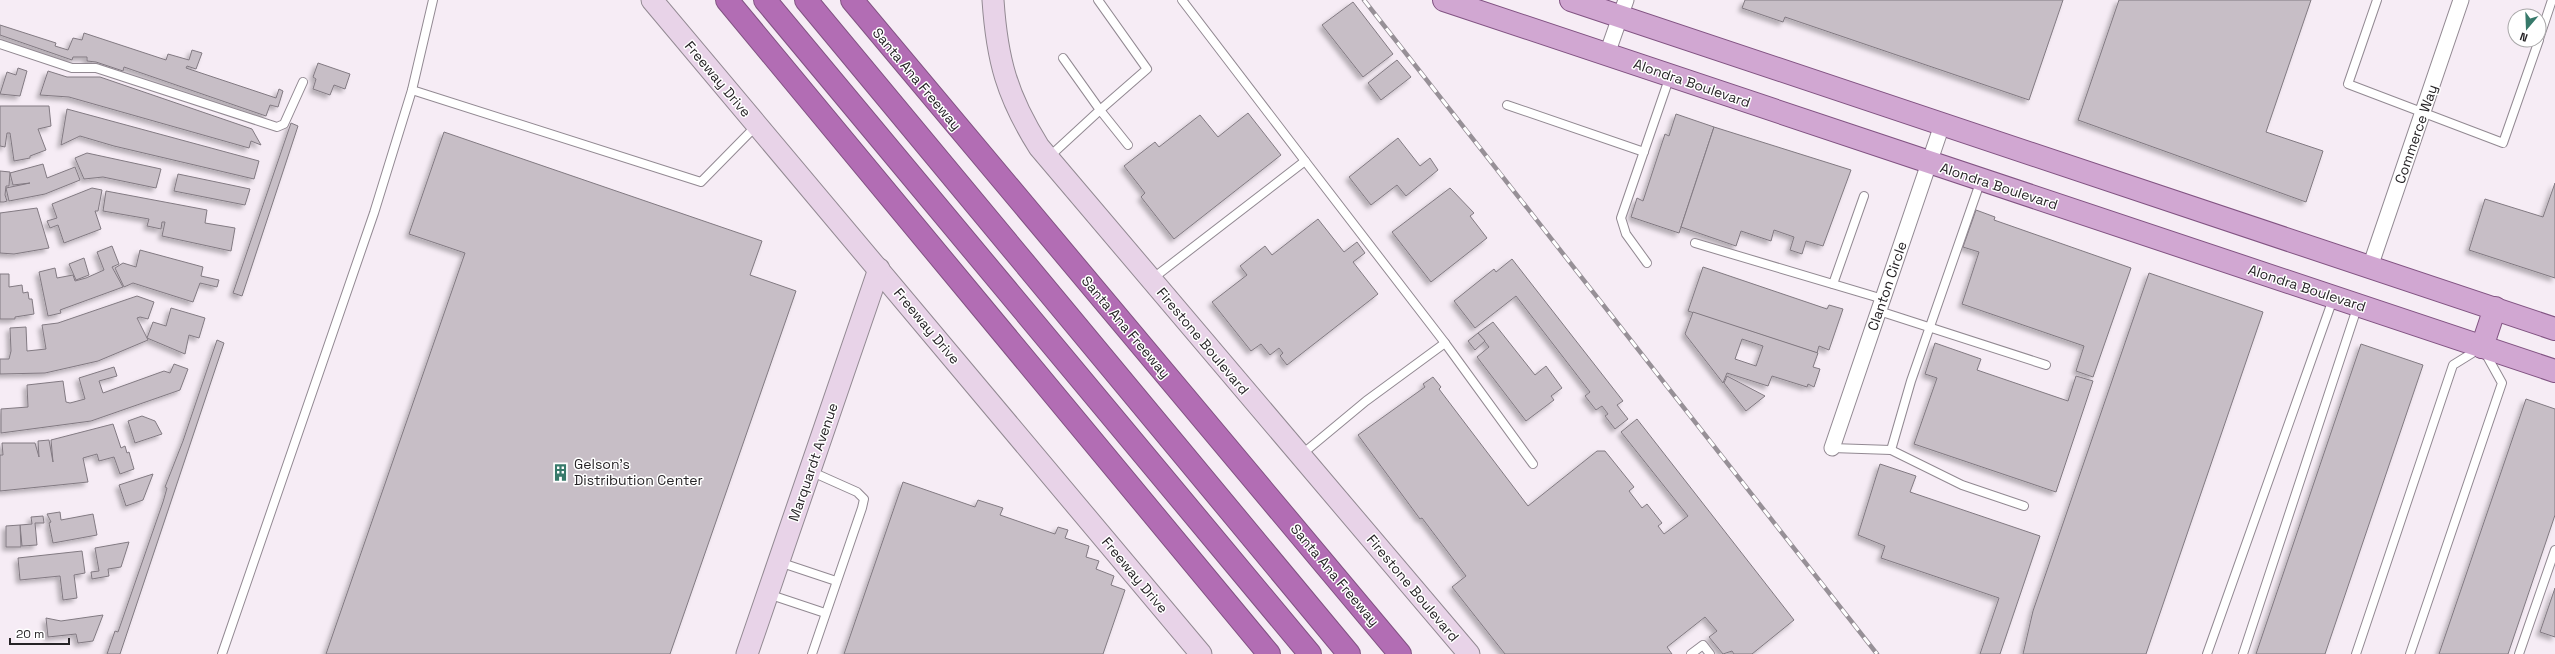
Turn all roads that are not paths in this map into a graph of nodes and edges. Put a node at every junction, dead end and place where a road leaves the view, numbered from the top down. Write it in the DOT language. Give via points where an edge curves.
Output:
graph roads {
  1 [pos="432,0"];
  2 [pos="652,0"];
  3 [pos="727,0"];
  4 [pos="765,0"];
  5 [pos="806,0"];
  6 [pos="852,0"];
  7 [pos="993,0"];
  8 [pos="1098,0"];
  9 [pos="1182,0"];
  10 [pos="1444,0"];
  11 [pos="1571,0"];
  12 [pos="2377,0"];
  13 [pos="2461,0"];
  14 [pos="2552,0"];
  15 [pos="1623,8"];
  16 [pos="2547,15"];
  17 [pos="0,44"];
  18 [pos="2536,48"];
  19 [pos="1607,54"];
  20 [pos="1063,58"];
  21 [pos="1670,76"];
  22 [pos="303,82"];
  23 [pos="412,90"];
  24 [pos="1507,105"];
  25 [pos="1100,110"];
  26 [pos="2423,111"];
  27 [pos="757,125"];
  28 [pos="1942,125"];
  29 [pos="1128,145"];
  30 [pos="1644,152"];
  31 [pos="1048,158"];
  32 [pos="1305,161"];
  33 [pos="1930,162"];
  34 [pos="1981,179"];
  35 [pos="1864,196"];
  36 [pos="1695,243"];
  37 [pos="1647,263"];
  38 [pos="2370,267"];
  39 [pos="879,269"];
  40 [pos="1152,280"];
  41 [pos="1833,284"];
  42 [pos="2334,297"];
  43 [pos="1881,305"];
  44 [pos="2358,305"];
  45 [pos="2495,308"];
  46 [pos="1930,328"];
  47 [pos="2555,329"];
  48 [pos="1445,343"];
  49 [pos="2482,347"];
  50 [pos="2046,366"];
  51 [pos="2555,371"];
  52 [pos="1832,448"];
  53 [pos="1891,450"];
  54 [pos="1300,455"];
  55 [pos="1533,464"];
  56 [pos="810,471"];
  57 [pos="2024,506"];
  58 [pos="2555,550"];
  59 [pos="779,562"];
  60 [pos="836,581"];
  61 [pos="768,594"];
  62 [pos="826,613"];
  63 [pos="222,654"];
  64 [pos="747,654"];
  65 [pos="812,654"];
  66 [pos="1200,654"];
  67 [pos="1269,654"];
  68 [pos="1310,654"];
  69 [pos="1349,654"];
  70 [pos="1400,654"];
  71 [pos="1469,654"];
  72 [pos="1691,654"];
  73 [pos="1710,654"];
  74 [pos="2207,654"];
  75 [pos="2243,654"];
  76 [pos="2356,654"];
  77 [pos="2410,654"];
  78 [pos="2519,654"];
  1 -- 23 [label="lane"];
  2 -- 27 [label="street, Freeway Drive"];
  3 -- 67 [label="highway"];
  4 -- 68 [label="highway"];
  5 -- 69 [label="highway"];
  6 -- 70 [label="highway, Santa Ana Freeway"];
  7 -- 31 [label="street, Firestone Boulevard" via="999,57 1007,88 1022,119"];
  8 -- 25 [label="lane" via="1147,69"];
  9 -- 32 [label="lane"];
  10 -- 19 [label="main road, Alondra Boulevard"];
  11 -- 15 [label="main road"];
  12 -- 26 [label="lane" via="2348,84"];
  13 -- 26 [label="street, Commerce Way"];
  14 -- 16 [label="lane"];
  15 -- 19 [label="street"];
  15 -- 28 [label="main road"];
  17 -- 22 [label="lane" via="72,68 96,68 277,127 284,124"];
  18 -- 26 [label="lane" via="2503,144"];
  19 -- 21 [label="main road, Alondra Boulevard"];
  20 -- 25 [label="lane"];
  21 -- 30 [label="lane"];
  21 -- 33 [label="main road, Alondra Boulevard"];
  23 -- 27 [label="lane" via="701,182"];
  23 -- 63 [label="lane" via="374,213"];
  24 -- 30 [label="lane"];
  25 -- 29 [label="lane"];
  25 -- 31 [label="lane"];
  26 -- 38 [label="street, Commerce Way"];
  27 -- 39 [label="street, Freeway Drive"];
  28 -- 33 [label="street, Clanton Circle"];
  28 -- 38 [label="main road"];
  30 -- 37 [label="lane" via="1620,218 1626,234"];
  31 -- 40 [label="street, Firestone Boulevard"];
  32 -- 40 [label="lane"];
  32 -- 48 [label="lane"];
  33 -- 34 [label="main road, Alondra Boulevard"];
  33 -- 43 [label="street, Clanton Circle"];
  34 -- 42 [label="main road, Alondra Boulevard"];
  34 -- 46 [label="lane"];
  35 -- 41 [label="lane"];
  36 -- 41 [label="lane"];
  38 -- 45 [label="main road"];
  39 -- 56 [label="street, Marquardt Avenue"];
  39 -- 66 [label="street, Freeway Drive"];
  40 -- 54 [label="street, Firestone Boulevard"];
  41 -- 43 [label="lane"];
  42 -- 44 [label="main road, Alondra Boulevard"];
  42 -- 74 [label="lane"];
  43 -- 46 [label="lane"];
  43 -- 52 [label="street, Clanton Circle"];
  44 -- 49 [label="main road, Alondra Boulevard"];
  44 -- 75 [label="lane"];
  45 -- 47 [label="main road"];
  45 -- 49 [label="main road"];
  46 -- 50 [label="lane"];
  46 -- 53 [label="lane"];
  48 -- 54 [label="lane" via="1366,401"];
  48 -- 55 [label="lane"];
  49 -- 51 [label="main road, Alondra Boulevard"];
  49 -- 76 [label="lane" via="2453,365"];
  49 -- 77 [label="lane" via="2502,383"];
  52 -- 53 [label="lane"];
  53 -- 57 [label="lane" via="1962,485"];
  54 -- 71 [label="street, Firestone Boulevard"];
  56 -- 59 [label="street, Marquardt Avenue"];
  56 -- 60 [label="lane" via="857,492 864,499"];
  58 -- 78 [label="lane"];
  59 -- 60 [label="lane"];
  59 -- 61 [label="street, Marquardt Avenue"];
  60 -- 62 [label="lane"];
  61 -- 62 [label="lane"];
  61 -- 64 [label="street, Marquardt Avenue"];
  62 -- 65 [label="lane"];
  72 -- 73 [label="lane" via="1703,646"];
}
